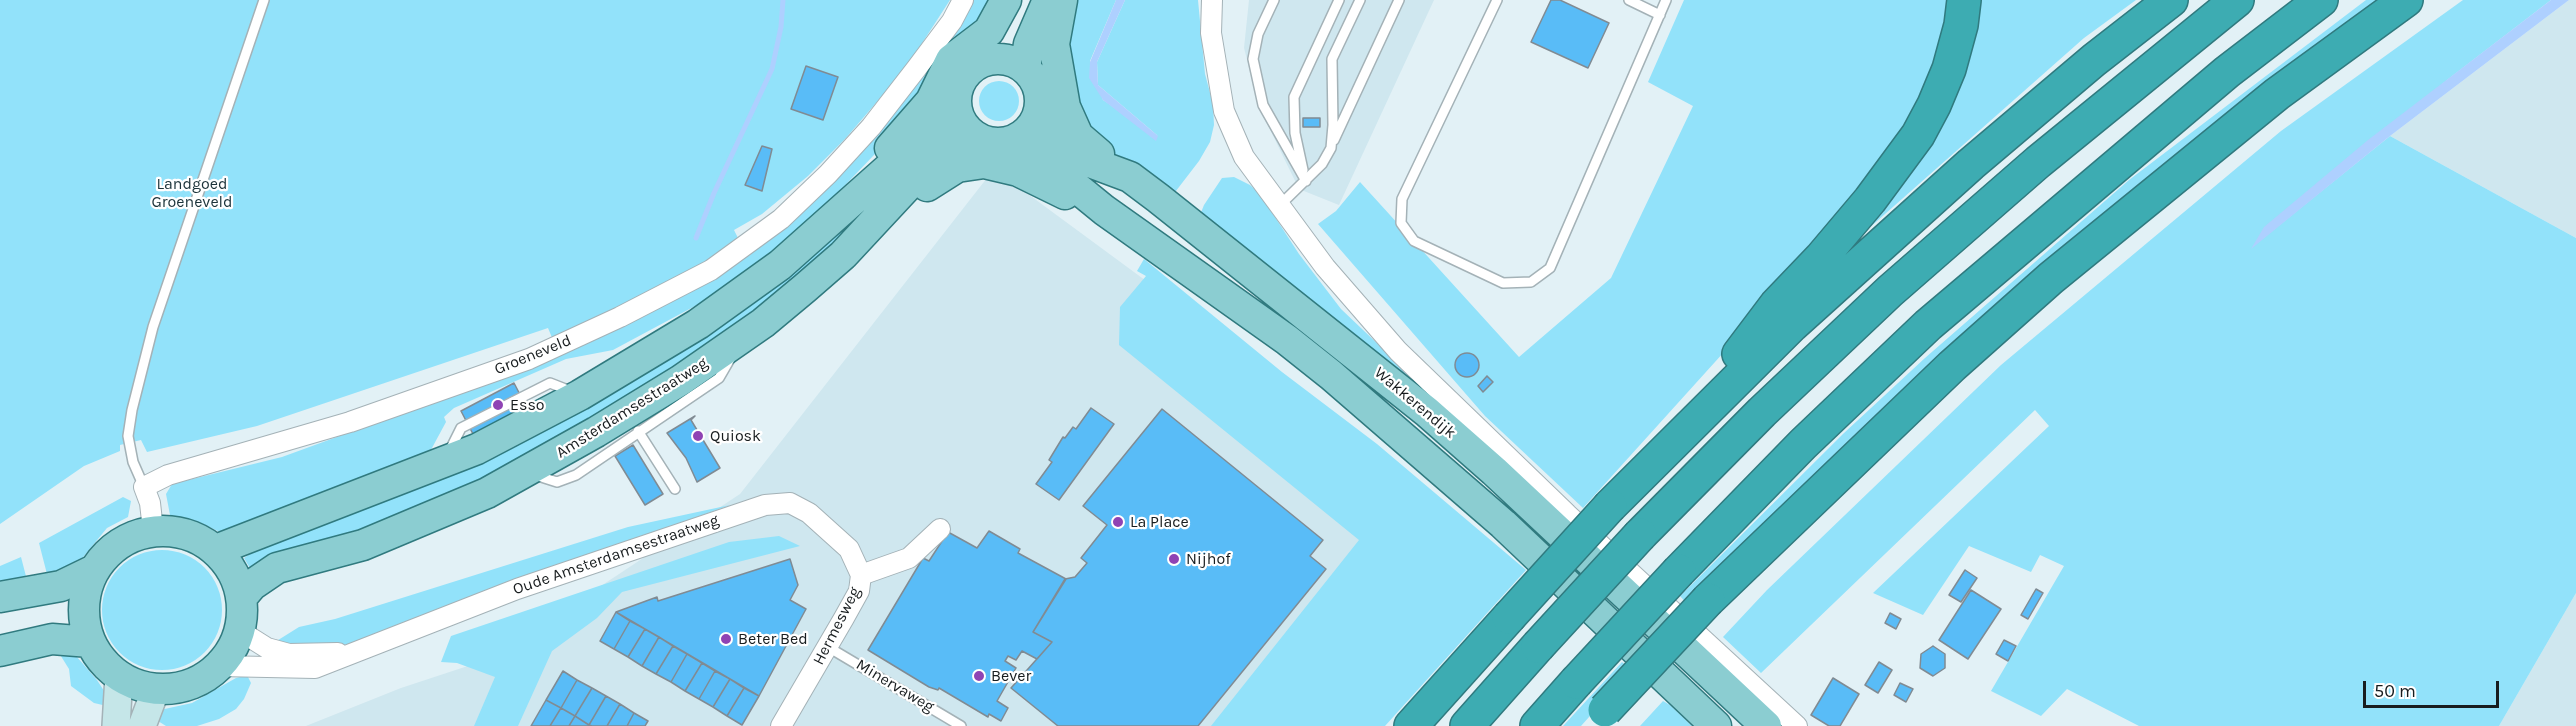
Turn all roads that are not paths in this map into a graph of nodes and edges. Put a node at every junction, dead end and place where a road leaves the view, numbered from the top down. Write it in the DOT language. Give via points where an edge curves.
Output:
graph roads {
  1 [pos="264,0"];
  2 [pos="963,0"];
  3 [pos="1006,0"];
  4 [pos="1022,0"];
  5 [pos="1048,0"];
  6 [pos="1062,0"];
  7 [pos="1212,0"];
  8 [pos="1274,0"];
  9 [pos="1339,0"];
  10 [pos="1359,0"];
  11 [pos="1399,0"];
  12 [pos="1497,0"];
  13 [pos="1629,0"];
  14 [pos="1666,0"];
  15 [pos="1964,0"];
  16 [pos="2171,0"];
  17 [pos="2237,0"];
  18 [pos="2321,0"];
  19 [pos="2406,0"];
  20 [pos="1660,15"];
  21 [pos="997,58"];
  22 [pos="1025,68"];
  23 [pos="956,105"];
  24 [pos="1027,129"];
  25 [pos="973,136"];
  26 [pos="1331,148"];
  27 [pos="1130,177"];
  28 [pos="1306,181"];
  29 [pos="1279,206"];
  30 [pos="1104,210"];
  31 [pos="823,225"];
  32 [pos="843,255"];
  33 [pos="741,338"];
  34 [pos="638,431"];
  35 [pos="1671,443"];
  36 [pos="526,472"];
  37 [pos="144,487"];
  38 [pos="675,489"];
  39 [pos="940,529"];
  40 [pos="153,530"];
  41 [pos="216,550"];
  42 [pos="94,570"];
  43 [pos="861,575"];
  44 [pos="0,597"];
  45 [pos="241,598"];
  46 [pos="240,631"];
  47 [pos="87,632"];
  48 [pos="0,636"];
  49 [pos="828,647"];
  50 [pos="0,651"];
  51 [pos="346,653"];
  52 [pos="219,666"];
  53 [pos="119,676"];
  54 [pos="156,689"];
  55 [pos="1598,718"];
  56 [pos="116,726"];
  57 [pos="142,726"];
  58 [pos="781,726"];
  59 [pos="961,726"];
  60 [pos="1411,726"];
  61 [pos="1467,726"];
  62 [pos="1538,726"];
  63 [pos="1716,726"];
  64 [pos="1766,726"];
  65 [pos="1797,726"];
  1 -- 37 [label="lane" via="153,327 134,400 128,436 133,462"];
  2 -- 37 [label="street, Groeneveld" via="952,21 871,127 828,174 781,219 711,270 529,359 384,411 168,475"];
  3 -- 31 [label="main road" via="988,31 951,60 931,101"];
  4 -- 21 [label="main road"];
  5 -- 22 [label="main road" via="1029,44"];
  6 -- 27 [label="main road" via="1054,55 1072,126 1088,146"];
  7 -- 29 [label="street, Wakkerendijk" via="1211,33 1224,111 1244,157"];
  8 -- 28 [label="lane" via="1258,34 1253,59 1263,105"];
  9 -- 28 [label="lane" via="1294,97 1294,133"];
  10 -- 26 [label="lane" via="1332,59"];
  11 -- 26 [label="lane"];
  12 -- 20 [label="lane" via="1402,199 1401,223 1414,241 1503,283 1531,282 1550,268"];
  13 -- 20 [label="lane"];
  14 -- 20 [label="lane"];
  15 -- 35 [label="highway" via="1949,69 1918,135 1870,200 1776,305"];
  16 -- 35 [label="highway" via="1971,164 1792,324"];
  17 -- 61 [label="highway, bridge" via="2038,162 1890,291 1640,535"];
  18 -- 62 [label="highway, bridge" via="2227,72 1928,325 1803,444 1679,571"];
  19 -- 55 [label="highway, bridge" via="2277,94 2051,278 1952,366 1708,600"];
  21 -- 22 [label="main road"];
  21 -- 23 [label="main road" via="969,70 957,90"];
  22 -- 24 [label="main road" via="1040,92"];
  23 -- 25 [label="main road"];
  23 -- 31 [label="main road" via="936,129"];
  24 -- 25 [label="main road" via="993,143"];
  24 -- 27 [label="main road, Wakkerendijk" via="1079,158"];
  24 -- 30 [label="main road, Wakkerendijk"];
  25 -- 32 [label="main road, Amsterdamsestraatweg" via="925,167"];
  26 -- 28 [label="lane"];
  27 -- 64 [label="main road, Wakkerendijk" via="1427,412"];
  28 -- 29 [label="lane"];
  29 -- 65 [label="street, Wakkerendijk" via="1325,267 1398,351 1584,530"];
  30 -- 32 [label="main road" via="1018,171 994,164 965,164 936,179"];
  30 -- 63 [label="main road, Wakkerendijk" via="1287,340 1349,390 1503,524"];
  31 -- 41 [label="main road" via="728,305 507,435"];
  32 -- 33 [label="main road, Amsterdamsestraatweg"];
  33 -- 34 [label="lane" via="719,378"];
  33 -- 36 [label="main road, Amsterdamsestraatweg" via="633,410"];
  34 -- 36 [label="lane" via="576,475 557,482"];
  34 -- 38 [label="lane"];
  35 -- 60 [label="highway, bridge"];
  36 -- 45 [label="main road, Amsterdamsestraatweg" via="404,529 329,556 278,568 252,585"];
  37 -- 40 [label="street"];
  39 -- 43 [label="street, Hermesweg" via="909,558"];
  40 -- 41 [label="main road" via="177,531 199,538"];
  40 -- 42 [label="main road" via="114,546"];
  41 -- 45 [label="main road" via="231,569"];
  42 -- 44 [label="main road" via="61,586"];
  42 -- 47 [label="main road" via="84,600"];
  43 -- 49 [label="street, Hermesweg" via="859,591"];
  43 -- 51 [label="street, Oude Amsterdamsestraatweg" via="849,549 809,513 790,503 765,505 517,589"];
  45 -- 46 [label="main road"];
  46 -- 51 [label="street, Oude Amsterdamsestraatweg" via="267,648 289,654"];
  46 -- 52 [label="main road"];
  47 -- 48 [label="main road" via="57,622"];
  47 -- 50 [label="main road"];
  47 -- 53 [label="main road" via="105,665"];
  49 -- 58 [label="street, Hermesweg"];
  49 -- 59 [label="lane, Minervaweg"];
  51 -- 52 [label="street, Oude Amsterdamsestraatweg" via="315,668"];
  52 -- 54 [label="main road" via="195,683"];
  53 -- 54 [label="main road"];
  53 -- 56 [label="main road"];
  54 -- 57 [label="main road"];
}
